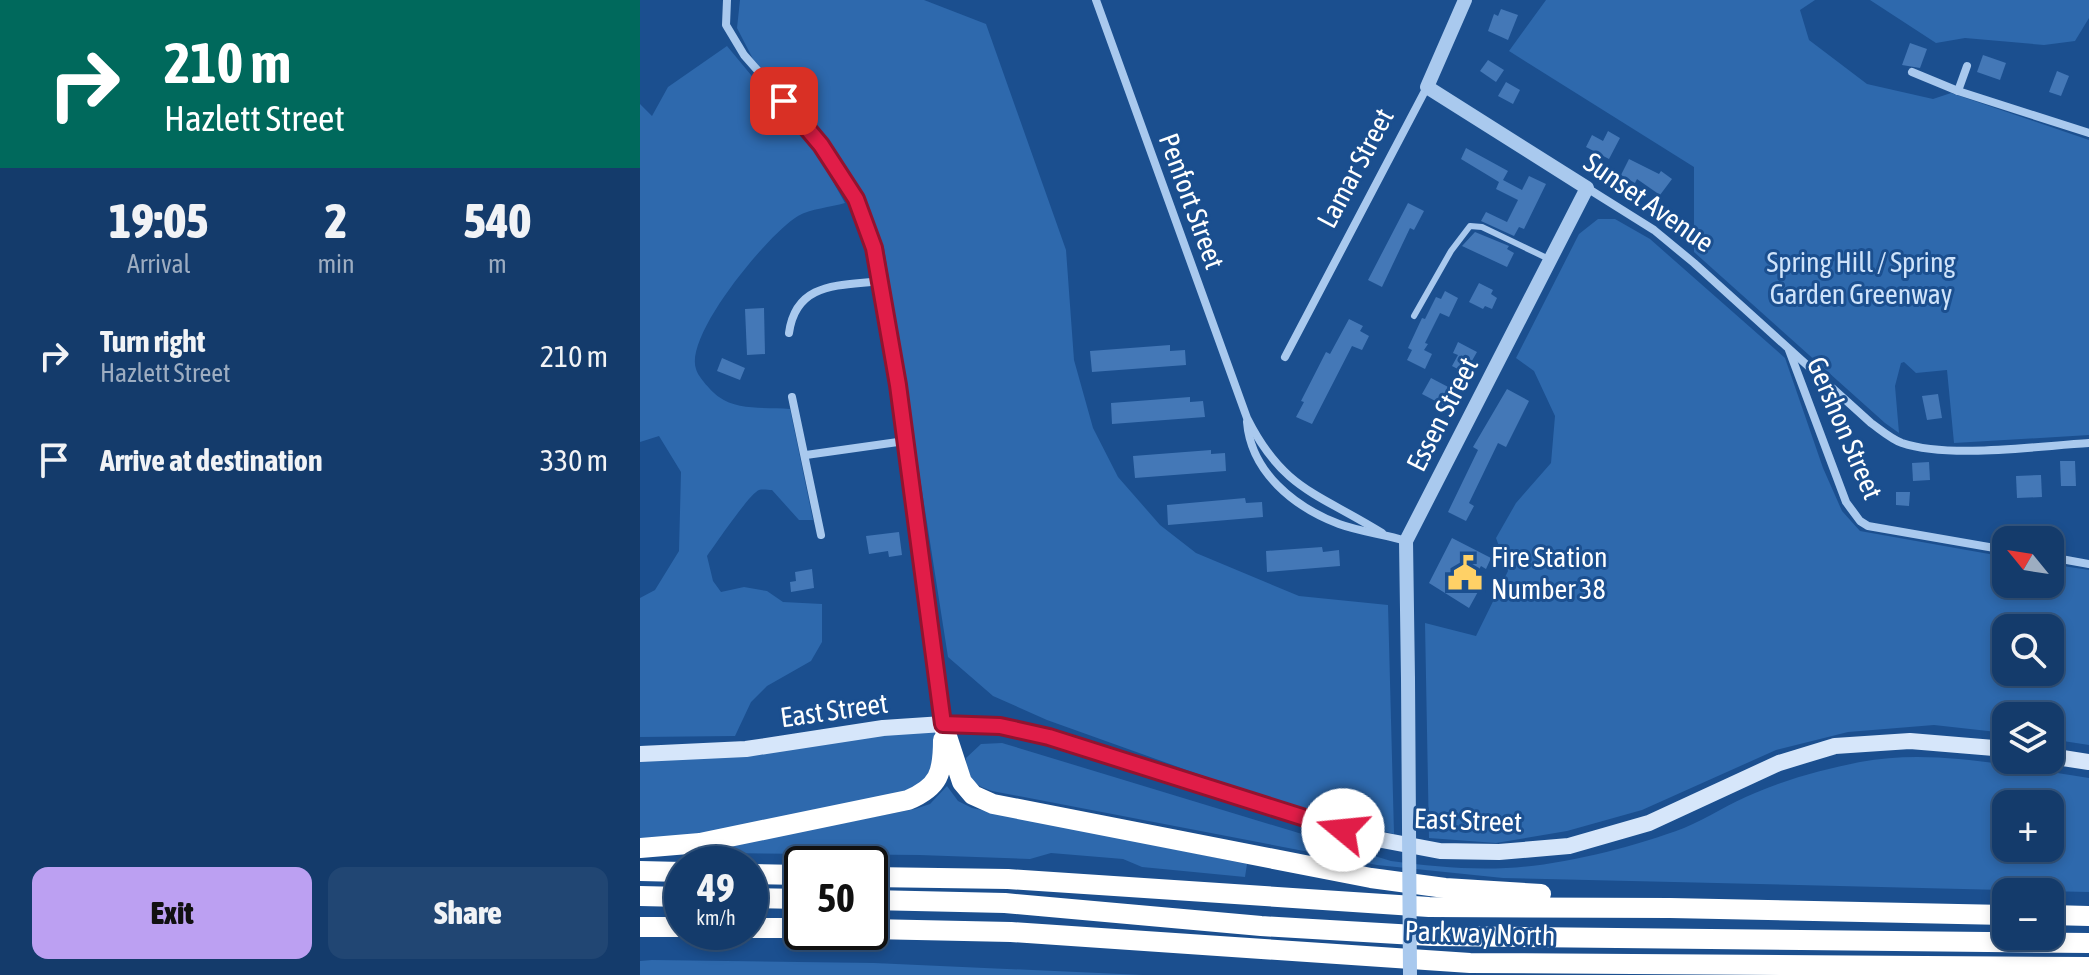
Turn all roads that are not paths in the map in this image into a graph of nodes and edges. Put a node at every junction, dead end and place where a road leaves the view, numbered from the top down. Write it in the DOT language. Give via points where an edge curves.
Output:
graph roads {
  1 [pos="727,0"];
  2 [pos="1096,0"];
  3 [pos="1465,0"];
  4 [pos="1967,66"];
  5 [pos="1912,72"];
  6 [pos="1427,87"];
  7 [pos="1958,91"];
  8 [pos="2089,133"];
  9 [pos="1587,188"];
  10 [pos="1551,260"];
  11 [pos="881,281"];
  12 [pos="1414,316"];
  13 [pos="789,333"];
  14 [pos="1787,346"];
  15 [pos="1285,357"];
  16 [pos="792,397"];
  17 [pos="1247,418"];
  18 [pos="905,441"];
  19 [pos="2089,443"];
  20 [pos="806,455"];
  21 [pos="1382,533"];
  22 [pos="821,535"];
  23 [pos="1406,541"];
  24 [pos="1992,548"];
  25 [pos="2064,560"];
  26 [pos="2089,564"];
  27 [pos="943,724"];
  28 [pos="1992,748"];
  29 [pos="640,754"];
  30 [pos="2064,758"];
  31 [pos="2089,762"];
  32 [pos="640,848"];
  33 [pos="640,871"];
  34 [pos="664,872"];
  35 [pos="888,877"];
  36 [pos="640,896"];
  37 [pos="664,897"];
  38 [pos="888,900"];
  39 [pos="1670,908"];
  40 [pos="1992,915"];
  41 [pos="2064,915"];
  42 [pos="2089,916"];
  43 [pos="640,927"];
  44 [pos="664,927"];
  45 [pos="888,929"];
  46 [pos="2089,943"];
  47 [pos="2089,967"];
  48 [pos="1410,975"];
  1 -- 11 [label="street" via="726,25 744,55 805,124 856,199"];
  2 -- 17 [label="street, Penfort Street"];
  3 -- 6 [label="street, Lamar Street"];
  4 -- 7 [label="street"];
  5 -- 7 [label="street"];
  6 -- 9 [label="street, Sunset Avenue"];
  6 -- 15 [label="street, Lamar Street"];
  7 -- 8 [label="street"];
  9 -- 10 [label="street, Essen Street"];
  9 -- 14 [label="street, Sunset Avenue" via="1654,230"];
  10 -- 12 [label="lane" via="1470,226"];
  10 -- 23 [label="street, Essen Street"];
  11 -- 13 [label="street" via="825,287 806,298 791,318"];
  11 -- 18 [label="street"];
  14 -- 19 [label="street, Sunset Avenue" via="1899,442 1954,450"];
  14 -- 24 [label="street, Gershon Street" via="1846,502 1860,521 1896,533"];
  16 -- 20 [label="street"];
  17 -- 21 [label="street, Penfort Street" via="1287,477"];
  17 -- 21 [label="street, Penfort Street" via="1254,454 1279,486 1339,524"];
  18 -- 20 [label="street"];
  18 -- 27 [label="street"];
  20 -- 22 [label="street"];
  21 -- 23 [label="street, Penfort Street"];
  23 -- 48 [label="street, Essen Street, bridge"];
  25 -- 26 [label="street"];
  27 -- 28 [label="main road, East Street" via="1000,726 1049,737 1366,837 1440,851 1569,846 1649,823 1779,763 1835,746 1910,741"];
  27 -- 29 [label="main road, East Street" via="746,749"];
  27 -- 32 [label="highway" via="943,762 935,785 908,800 700,843"];
  27 -- 39 [label="highway" via="962,782 973,795 993,804 1371,878 1518,894 1644,896"];
  30 -- 31 [label="main road"];
  33 -- 34 [label="highway"];
  35 -- 39 [label="highway, Parkway North" via="1008,879 1429,907"];
  36 -- 37 [label="highway"];
  38 -- 46 [label="highway" via="1005,903 1432,936"];
  39 -- 40 [label="highway, Parkway North"];
  41 -- 42 [label="highway"];
  43 -- 44 [label="highway"];
  45 -- 47 [label="highway, Parkway North" via="1011,932 1470,963"];
}
